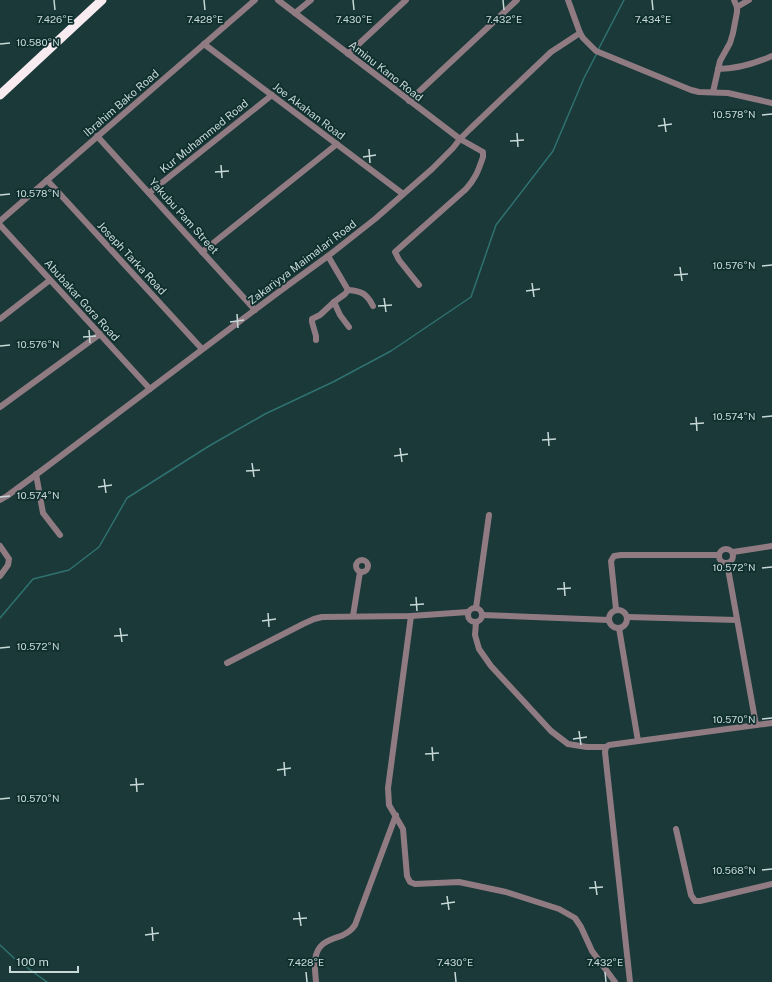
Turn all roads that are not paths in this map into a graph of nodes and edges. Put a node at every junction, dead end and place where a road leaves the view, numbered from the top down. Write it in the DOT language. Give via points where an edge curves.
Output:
graph roads {
  1 [pos="94,0"];
  2 [pos="102,0"];
  3 [pos="255,0"];
  4 [pos="278,0"];
  5 [pos="311,0"];
  6 [pos="406,0"];
  7 [pos="517,0"];
  8 [pos="568,0"];
  9 [pos="734,0"];
  10 [pos="749,0"];
  11 [pos="737,7"];
  12 [pos="295,13"];
  13 [pos="80,17"];
  14 [pos="580,33"];
  15 [pos="204,44"];
  16 [pos="348,54"];
  17 [pos="772,56"];
  18 [pos="718,69"];
  19 [pos="0,87"];
  20 [pos="713,92"];
  21 [pos="0,94"];
  22 [pos="272,95"];
  23 [pos="409,101"];
  24 [pos="772,102"];
  25 [pos="97,136"];
  26 [pos="460,139"];
  27 [pos="337,144"];
  28 [pos="47,180"];
  29 [pos="149,193"];
  30 [pos="402,194"];
  31 [pos="0,221"];
  32 [pos="0,224"];
  33 [pos="202,252"];
  34 [pos="328,256"];
  35 [pos="50,280"];
  36 [pos="419,285"];
  37 [pos="348,290"];
  38 [pos="334,302"];
  39 [pos="373,306"];
  40 [pos="255,310"];
  41 [pos="0,319"];
  42 [pos="349,328"];
  43 [pos="100,334"];
  44 [pos="316,340"];
  45 [pos="202,350"];
  46 [pos="150,389"];
  47 [pos="0,407"];
  48 [pos="36,474"];
  49 [pos="0,500"];
  50 [pos="489,515"];
  51 [pos="60,535"];
  52 [pos="0,546"];
  53 [pos="772,546"];
  54 [pos="732,552"];
  55 [pos="718,555"];
  56 [pos="727,563"];
  57 [pos="360,572"];
  58 [pos="0,576"];
  59 [pos="476,608"];
  60 [pos="616,609"];
  61 [pos="468,612"];
  62 [pos="482,615"];
  63 [pos="353,616"];
  64 [pos="411,616"];
  65 [pos="628,617"];
  66 [pos="609,620"];
  67 [pos="737,620"];
  68 [pos="476,622"];
  69 [pos="619,628"];
  70 [pos="228,663"];
  71 [pos="772,723"];
  72 [pos="756,725"];
  73 [pos="638,741"];
  74 [pos="606,747"];
  75 [pos="396,815"];
  76 [pos="676,829"];
  77 [pos="772,884"];
  78 [pos="316,982"];
  79 [pos="615,982"];
  80 [pos="630,982"];
  1 -- 13 [label="highway"];
  2 -- 13 [label="highway"];
  3 -- 15 [label="street, Ibrahim Bako Road"];
  4 -- 12 [label="street, Aminu Kano Road"];
  5 -- 12 [label="street"];
  6 -- 16 [label="street"];
  7 -- 23 [label="street"];
  8 -- 14 [label="street"];
  9 -- 11 [label="street"];
  10 -- 11 [label="street"];
  11 -- 18 [label="street" via="730,43"];
  12 -- 16 [label="street, Aminu Kano Road"];
  13 -- 19 [label="highway"];
  13 -- 21 [label="highway"];
  14 -- 20 [label="street" via="596,51 691,90"];
  14 -- 26 [label="street, Zakariyya Maimalari Road" via="550,52"];
  15 -- 22 [label="street, Joe Akahan Road"];
  15 -- 25 [label="street, Ibrahim Bako Road"];
  16 -- 23 [label="street, Aminu Kano Road"];
  17 -- 18 [label="street" via="754,64"];
  18 -- 20 [label="street"];
  20 -- 24 [label="street"];
  22 -- 27 [label="street, Joe Akahan Road"];
  22 -- 29 [label="street, Kur Muhammed Road"];
  23 -- 26 [label="street, Aminu Kano Road"];
  25 -- 28 [label="street, Ibrahim Bako Road"];
  25 -- 29 [label="street, Yakubu Pam Street"];
  26 -- 30 [label="street, Zakariyya Maimalari Road" via="432,169"];
  26 -- 36 [label="street, Aminu Kano Road" via="484,154 475,179 395,252"];
  27 -- 30 [label="street, Joe Akahan Road"];
  27 -- 33 [label="street"];
  28 -- 31 [label="street, Ibrahim Bako Road"];
  28 -- 45 [label="street, Joseph Tarka Road"];
  29 -- 33 [label="street, Yakubu Pam Street"];
  30 -- 34 [label="street, Zakariyya Maimalari Road"];
  32 -- 35 [label="street, Abubakar Gora Road"];
  33 -- 40 [label="street, Yakubu Pam Street"];
  34 -- 37 [label="street"];
  34 -- 40 [label="street, Zakariyya Maimalari Road"];
  35 -- 41 [label="street"];
  35 -- 43 [label="street, Abubakar Gora Road"];
  37 -- 38 [label="street"];
  37 -- 39 [label="street" via="362,292"];
  38 -- 42 [label="street"];
  38 -- 44 [label="street" via="312,319"];
  40 -- 45 [label="street, Zakariyya Maimalari Road"];
  43 -- 46 [label="street, Abubakar Gora Road"];
  43 -- 47 [label="street"];
  45 -- 46 [label="street, Zakariyya Maimalari Road"];
  46 -- 48 [label="street, Zakariyya Maimalari Road"];
  48 -- 49 [label="street, Zakariyya Maimalari Road"];
  48 -- 51 [label="street" via="42,513"];
  50 -- 59 [label="street"];
  52 -- 58 [label="street" via="9,559 8,566"];
  53 -- 54 [label="street"];
  54 -- 55 [label="street" via="725,548 720,550"];
  54 -- 56 [label="street" via="733,557"];
  55 -- 56 [label="street" via="722,562"];
  55 -- 60 [label="street" via="614,556 611,560"];
  56 -- 67 [label="street"];
  57 -- 63 [label="street"];
  59 -- 61 [label="street"];
  59 -- 62 [label="street"];
  60 -- 65 [label="street" via="624,611"];
  60 -- 66 [label="street" via="609,616"];
  61 -- 64 [label="street"];
  61 -- 68 [label="street" via="468,618"];
  62 -- 66 [label="street"];
  62 -- 68 [label="street"];
  63 -- 64 [label="street"];
  63 -- 70 [label="street" via="314,619"];
  64 -- 75 [label="street" via="388,788 389,805"];
  65 -- 67 [label="street"];
  65 -- 69 [label="street" via="626,624"];
  66 -- 69 [label="street" via="612,626"];
  67 -- 72 [label="street"];
  68 -- 74 [label="street" via="475,635 491,666 551,731 568,744"];
  69 -- 73 [label="street"];
  71 -- 72 [label="street"];
  72 -- 73 [label="street"];
  73 -- 74 [label="street"];
  74 -- 80 [label="street"];
  75 -- 78 [label="street" via="355,925 348,933 324,944 317,951 314,964"];
  75 -- 79 [label="street" via="403,829 407,876 410,882 417,885 459,882 506,892 559,909 575,918 592,951"];
  76 -- 77 [label="street" via="694,901"];
}
